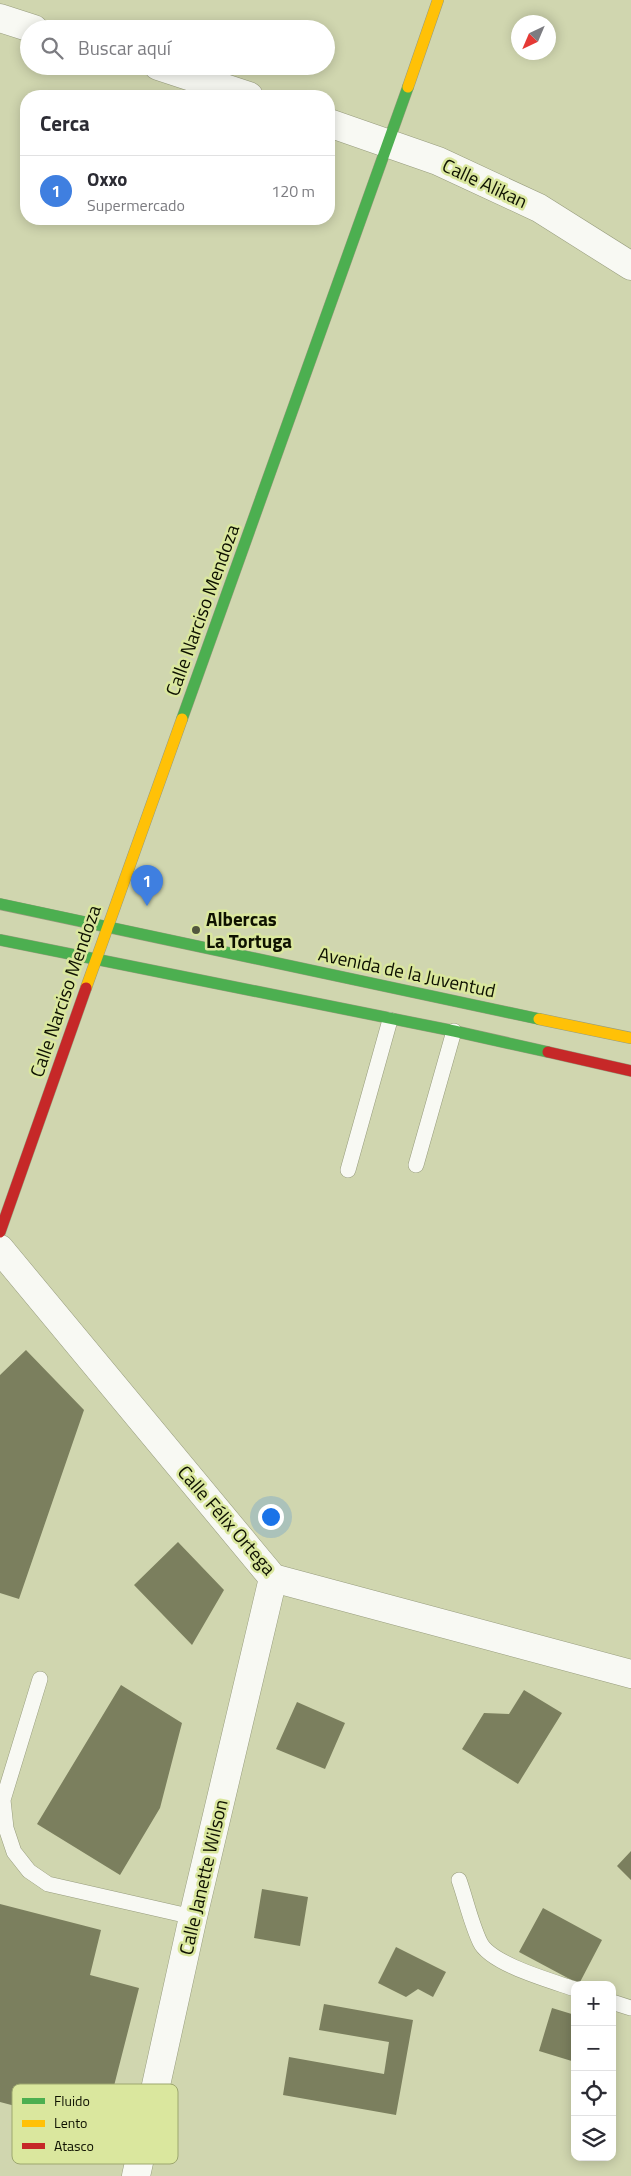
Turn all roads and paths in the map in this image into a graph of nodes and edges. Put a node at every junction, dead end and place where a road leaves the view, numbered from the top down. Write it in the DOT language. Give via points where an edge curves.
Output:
graph roads {
  1 [pos="438,0"];
  2 [pos="0,18"];
  3 [pos="20,24"];
  4 [pos="185,75"];
  5 [pos="231,90"];
  6 [pos="335,125"];
  7 [pos="389,142"];
  8 [pos="631,266"];
  9 [pos="0,904"];
  10 [pos="107,926"];
  11 [pos="0,940"];
  12 [pos="94,960"];
  13 [pos="390,1020"];
  14 [pos="454,1031"];
  15 [pos="631,1038"];
  16 [pos="631,1071"];
  17 [pos="416,1164"];
  18 [pos="348,1170"];
  19 [pos="0,1232"];
  20 [pos="0,1249"];
  21 [pos="273,1578"];
  22 [pos="631,1674"];
  23 [pos="40,1679"];
  24 [pos="459,1880"];
  25 [pos="193,1917"];
  26 [pos="571,1988"];
  27 [pos="616,2003"];
  28 [pos="631,2008"];
  29 [pos="156,2084"];
  1 -- 7 [label="street, Calle Narciso Mendoza"];
  2 -- 3 [label="street"];
  4 -- 5 [label="street"];
  6 -- 7 [label="street, Calle Alikan"];
  7 -- 8 [label="street, Calle Alikan" via="438,160 539,208"];
  7 -- 10 [label="street, Calle Narciso Mendoza"];
  9 -- 10 [label="street, Avenida de la Juventud"];
  10 -- 12 [label="street, Calle Narciso Mendoza"];
  10 -- 15 [label="street, Avenida de la Juventud"];
  11 -- 12 [label="street"];
  12 -- 13 [label="street"];
  12 -- 19 [label="street, Calle Narciso Mendoza"];
  13 -- 14 [label="street"];
  13 -- 18 [label="lane"];
  14 -- 16 [label="street"];
  14 -- 17 [label="lane"];
  20 -- 21 [label="street, Calle Félix Ortega"];
  21 -- 22 [label="street, Calle Félix Ortega"];
  21 -- 25 [label="street, Calle Janette Wilson"];
  23 -- 25 [label="lane" via="3,1800 6,1828 14,1852 29,1871 48,1884"];
  24 -- 26 [label="lane" via="480,1944 518,1970"];
  25 -- 29 [label="street, Calle Janette Wilson"];
  27 -- 28 [label="lane"];
}
